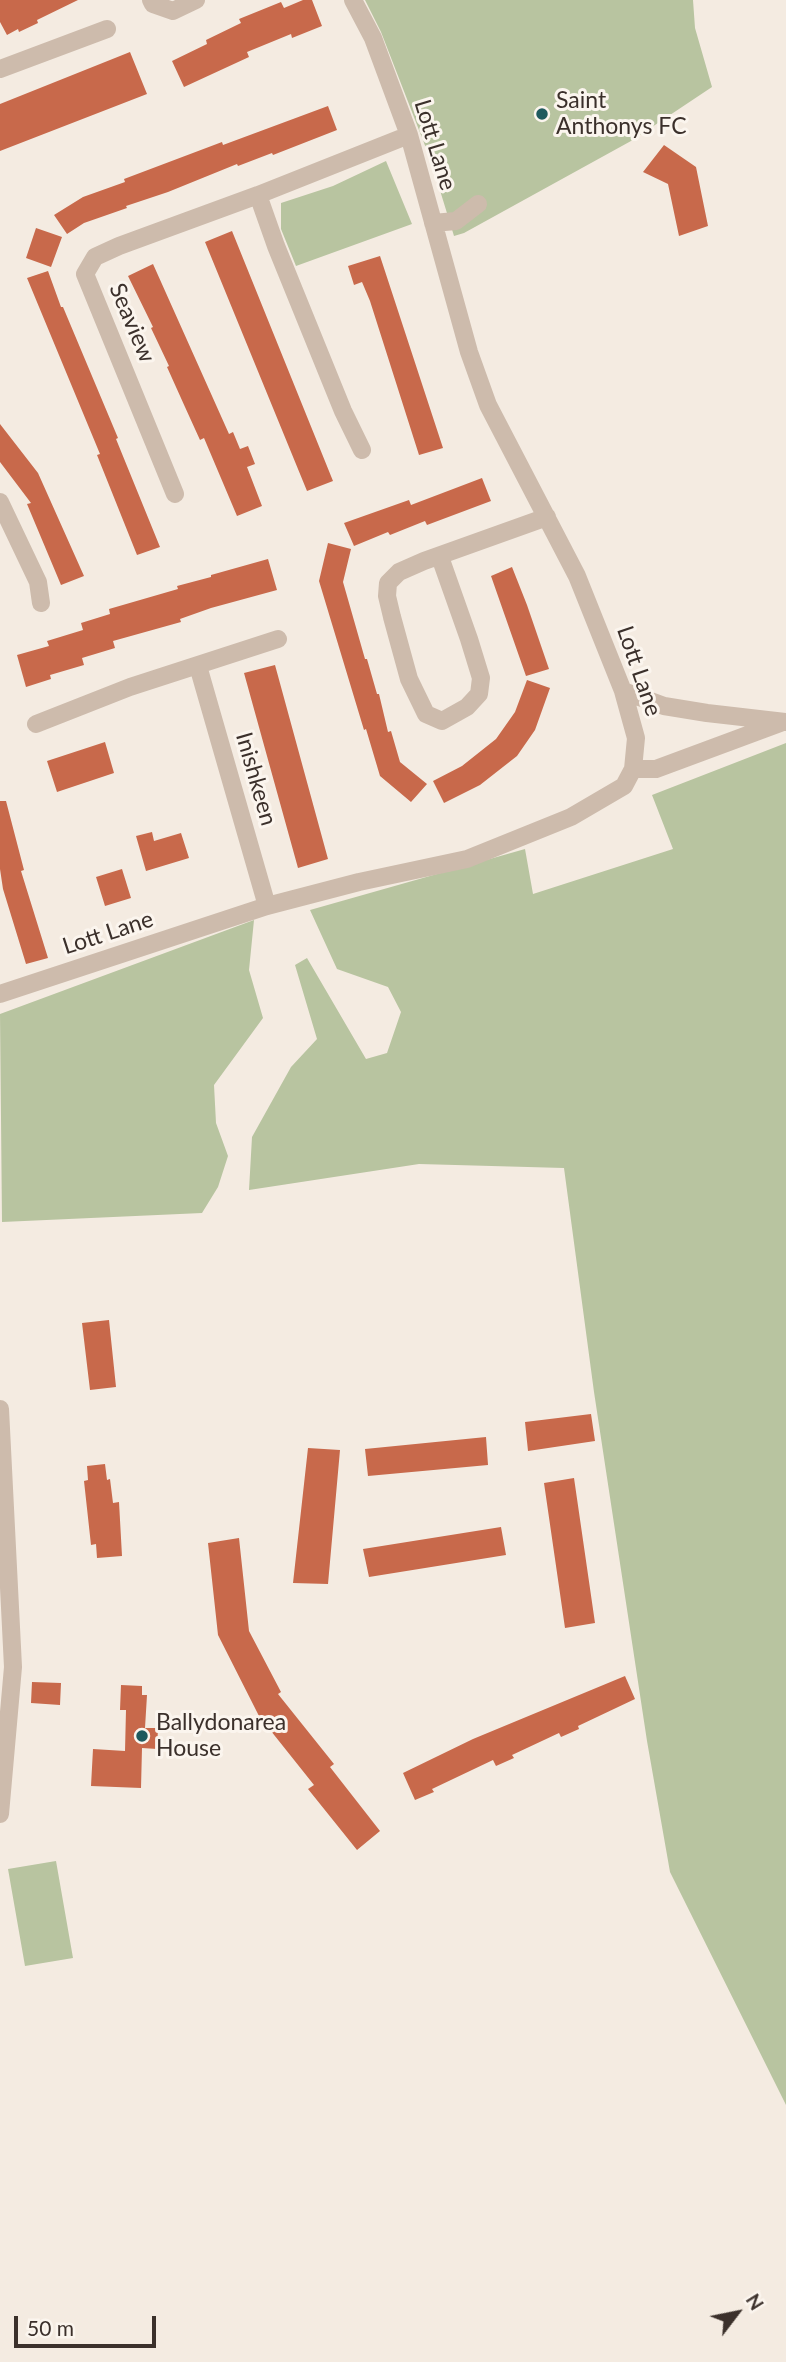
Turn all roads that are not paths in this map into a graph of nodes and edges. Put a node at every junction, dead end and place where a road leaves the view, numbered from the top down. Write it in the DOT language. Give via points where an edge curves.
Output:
graph roads {
  1 [pos="151,0"];
  2 [pos="196,0"];
  3 [pos="353,0"];
  4 [pos="107,29"];
  5 [pos="0,69"];
  6 [pos="409,135"];
  7 [pos="258,195"];
  8 [pos="478,204"];
  9 [pos="433,223"];
  10 [pos="362,450"];
  11 [pos="175,494"];
  12 [pos="0,502"];
  13 [pos="547,517"];
  14 [pos="440,557"];
  15 [pos="41,603"];
  16 [pos="278,639"];
  17 [pos="198,666"];
  18 [pos="623,691"];
  19 [pos="785,722"];
  20 [pos="36,724"];
  21 [pos="633,769"];
  22 [pos="267,906"];
  23 [pos="0,994"];
  24 [pos="0,1409"];
  25 [pos="0,1814"];
  1 -- 2 [label="street" via="173,11"];
  3 -- 6 [label="street, Lott Lane" via="373,38"];
  4 -- 5 [label="street"];
  6 -- 7 [label="street, Seaview"];
  6 -- 9 [label="street, Lott Lane"];
  7 -- 10 [label="street"];
  7 -- 11 [label="street, Seaview" via="119,246 95,257 85,274"];
  8 -- 9 [label="street" via="456,220"];
  9 -- 13 [label="street, Lott Lane" via="488,405"];
  12 -- 15 [label="street" via="38,582"];
  13 -- 14 [label="street"];
  13 -- 18 [label="street, Lott Lane"];
  14 -- 14 [label="street" via="399,572 388,583 387,596 416,696 426,714 442,720 467,707 479,694 481,678"];
  16 -- 17 [label="street"];
  17 -- 20 [label="street"];
  17 -- 22 [label="street, Inishkeen"];
  18 -- 19 [label="street" via="664,706"];
  18 -- 21 [label="street, Lott Lane" via="636,738"];
  19 -- 21 [label="street" via="656,769"];
  21 -- 22 [label="street, Lott Lane" via="624,786 571,817 467,859"];
  22 -- 23 [label="street, Lott Lane"];
  24 -- 25 [label="street" via="13,1667"];
}
